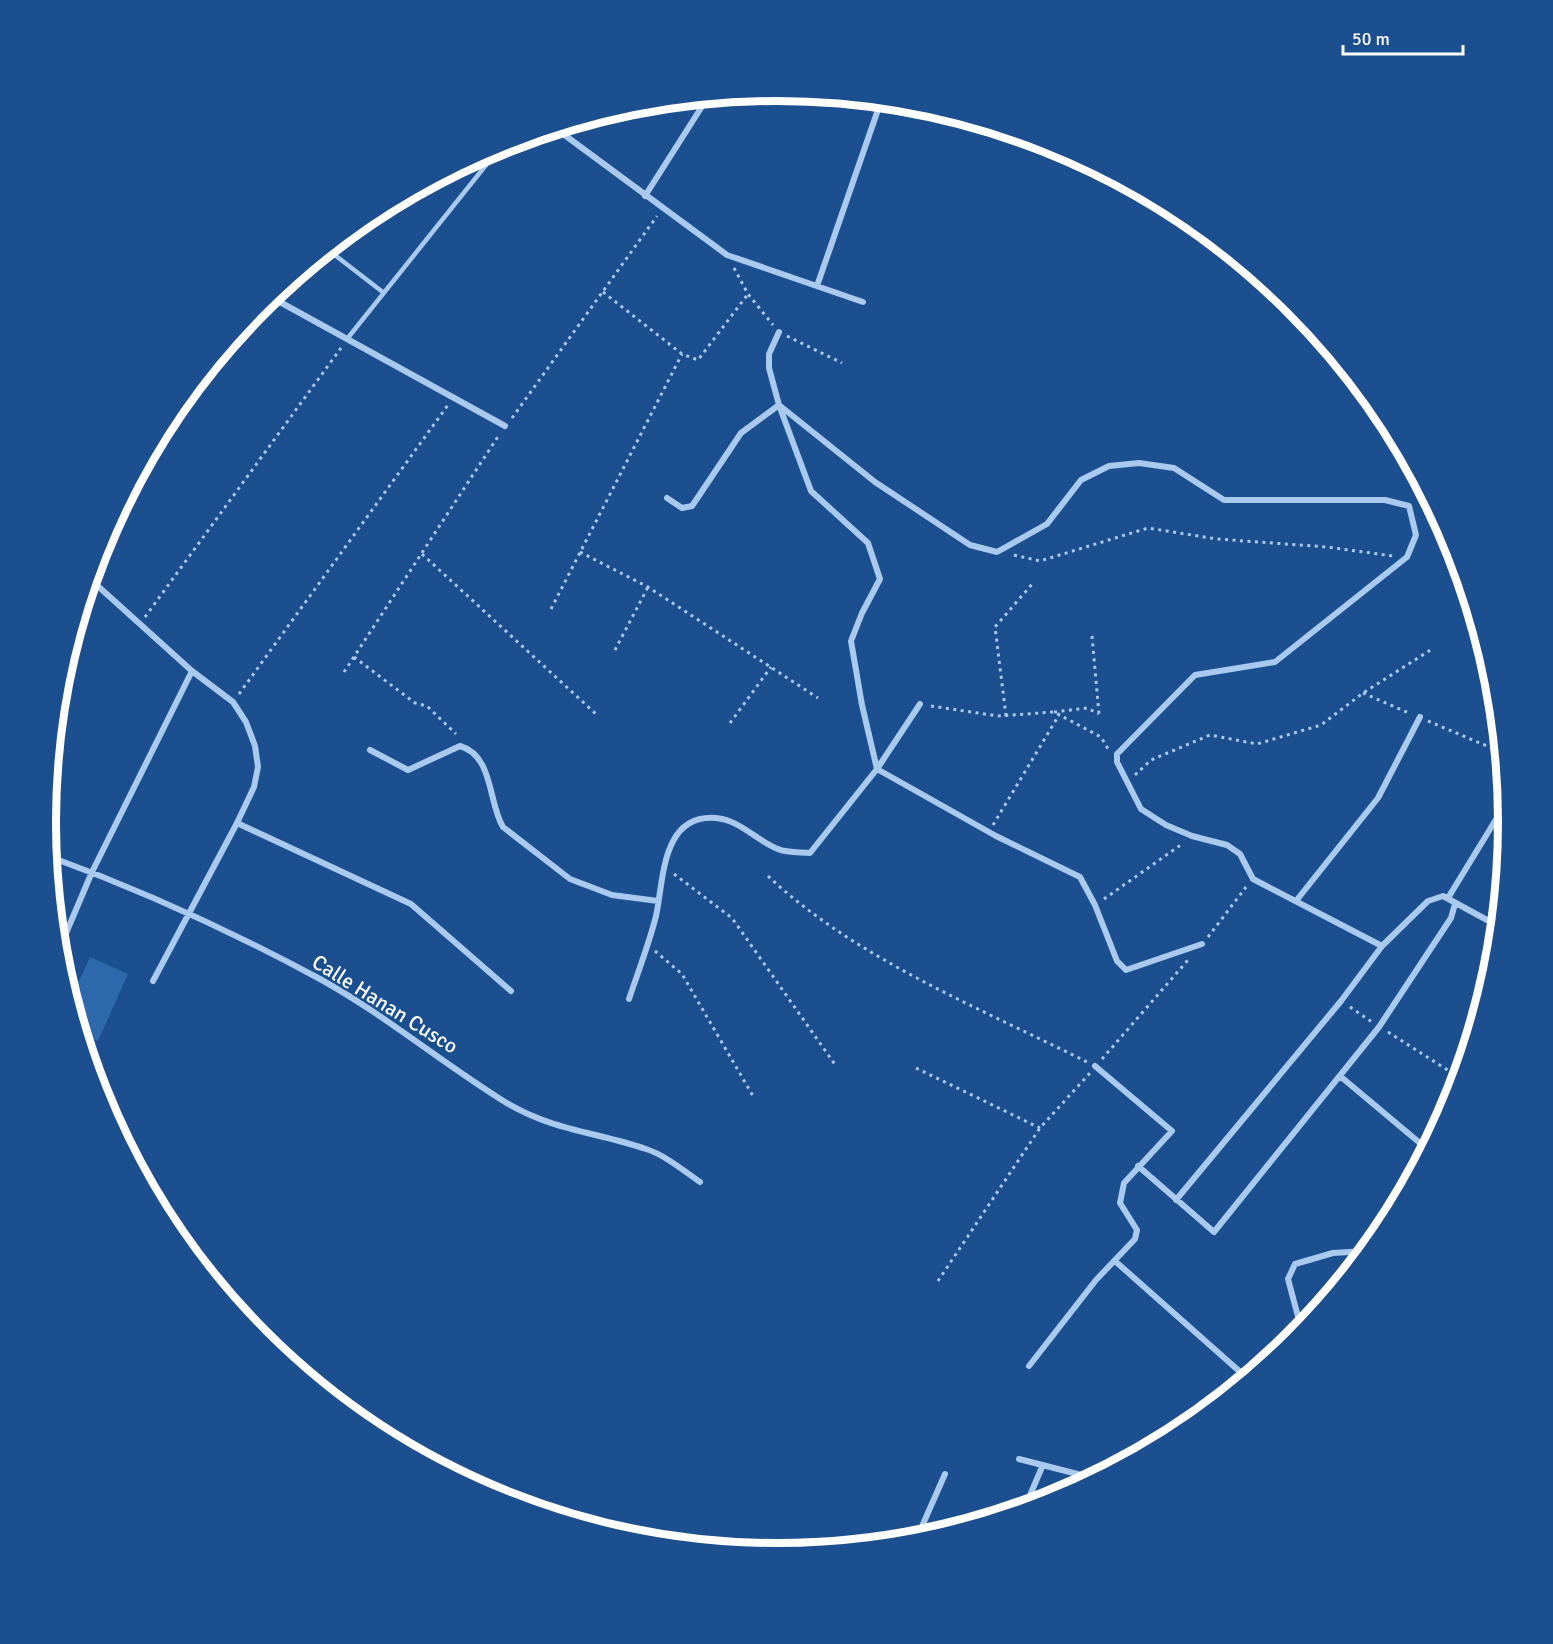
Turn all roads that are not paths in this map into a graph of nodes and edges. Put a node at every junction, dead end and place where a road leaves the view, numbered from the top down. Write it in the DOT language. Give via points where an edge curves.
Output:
graph roads {
  1 [pos="703,105"];
  2 [pos="878,108"];
  3 [pos="563,134"];
  4 [pos="488,162"];
  5 [pos="645,196"];
  6 [pos="333,254"];
  7 [pos="817,286"];
  8 [pos="384,293"];
  9 [pos="278,302"];
  10 [pos="863,302"];
  11 [pos="779,332"];
  12 [pos="347,339"];
  13 [pos="779,405"];
  14 [pos="505,426"];
  15 [pos="667,498"];
  16 [pos="96,584"];
  17 [pos="192,671"];
  18 [pos="920,704"];
  19 [pos="1420,717"];
  20 [pos="370,750"];
  21 [pos="877,769"];
  22 [pos="1498,816"];
  23 [pos="237,823"];
  24 [pos="57,859"];
  25 [pos="92,872"];
  26 [pos="1448,898"];
  27 [pos="658,901"];
  28 [pos="1296,901"];
  29 [pos="1455,904"];
  30 [pos="186,914"];
  31 [pos="1490,922"];
  32 [pos="64,928"];
  33 [pos="1202,944"];
  34 [pos="1382,946"];
  35 [pos="153,981"];
  36 [pos="511,991"];
  37 [pos="630,999"];
  38 [pos="1095,1066"];
  39 [pos="1340,1076"];
  40 [pos="1421,1144"];
  41 [pos="1138,1166"];
  42 [pos="700,1182"];
  43 [pos="1176,1200"];
  44 [pos="1356,1252"];
  45 [pos="1115,1261"];
  46 [pos="1299,1319"];
  47 [pos="1029,1366"];
  48 [pos="1241,1373"];
  49 [pos="1019,1459"];
  50 [pos="1042,1467"];
  51 [pos="945,1474"];
  52 [pos="1081,1475"];
  53 [pos="1029,1497"];
  54 [pos="921,1528"];
  1 -- 5 [label="street"];
  2 -- 7 [label="street"];
  3 -- 5 [label="street"];
  4 -- 8 [label="lane"];
  5 -- 7 [label="street" via="727,255"];
  6 -- 8 [label="lane"];
  7 -- 10 [label="street"];
  8 -- 12 [label="lane"];
  9 -- 12 [label="street"];
  11 -- 13 [label="street" via="769,354"];
  12 -- 14 [label="street"];
  13 -- 15 [label="street" via="741,433 692,506 682,508"];
  13 -- 21 [label="street" via="811,491 868,543 880,579 851,640"];
  13 -- 28 [label="street" via="875,482 970,545 997,552 1047,524 1081,480 1109,466 1139,463 1174,468 1224,500 1385,500 1409,506 1416,535 1407,557 1275,662 1195,675 1117,754 1117,762 1141,809 1192,836 1227,845 1240,854 1253,879"];
  16 -- 17 [label="street"];
  17 -- 23 [label="street" via="233,702 255,746 258,767 254,787"];
  17 -- 25 [label="street"];
  18 -- 21 [label="street"];
  19 -- 28 [label="street" via="1378,798"];
  20 -- 27 [label="street" via="408,770 460,746 469,748 485,769 503,827 570,879 612,895"];
  21 -- 27 [label="street" via="810,853 778,849 717,818 682,829 663,866"];
  21 -- 33 [label="street" via="1080,877 1117,961 1126,970"];
  22 -- 26 [label="street"];
  23 -- 30 [label="street"];
  23 -- 36 [label="street" via="411,904"];
  24 -- 25 [label="street, Calle Hanan Cusco"];
  25 -- 30 [label="street, Calle Hanan Cusco"];
  25 -- 32 [label="street"];
  26 -- 29 [label="street"];
  26 -- 34 [label="street" via="1433,898"];
  27 -- 37 [label="street"];
  28 -- 34 [label="street"];
  29 -- 31 [label="street"];
  29 -- 39 [label="street" via="1451,918 1379,1027"];
  30 -- 35 [label="street"];
  30 -- 42 [label="street, Calle Hanan Cusco" via="321,980 506,1102 554,1125 648,1149"];
  34 -- 43 [label="street"];
  38 -- 41 [label="street" via="1172,1131"];
  39 -- 40 [label="street"];
  39 -- 43 [label="street" via="1214,1232"];
  41 -- 43 [label="street"];
  41 -- 45 [label="street" via="1124,1183 1120,1203 1137,1230 1136,1239"];
  44 -- 46 [label="street" via="1333,1253 1295,1264 1288,1279"];
  45 -- 47 [label="street"];
  45 -- 48 [label="street"];
  49 -- 50 [label="street"];
  50 -- 52 [label="street"];
  50 -- 53 [label="street"];
  51 -- 54 [label="street"];
}
